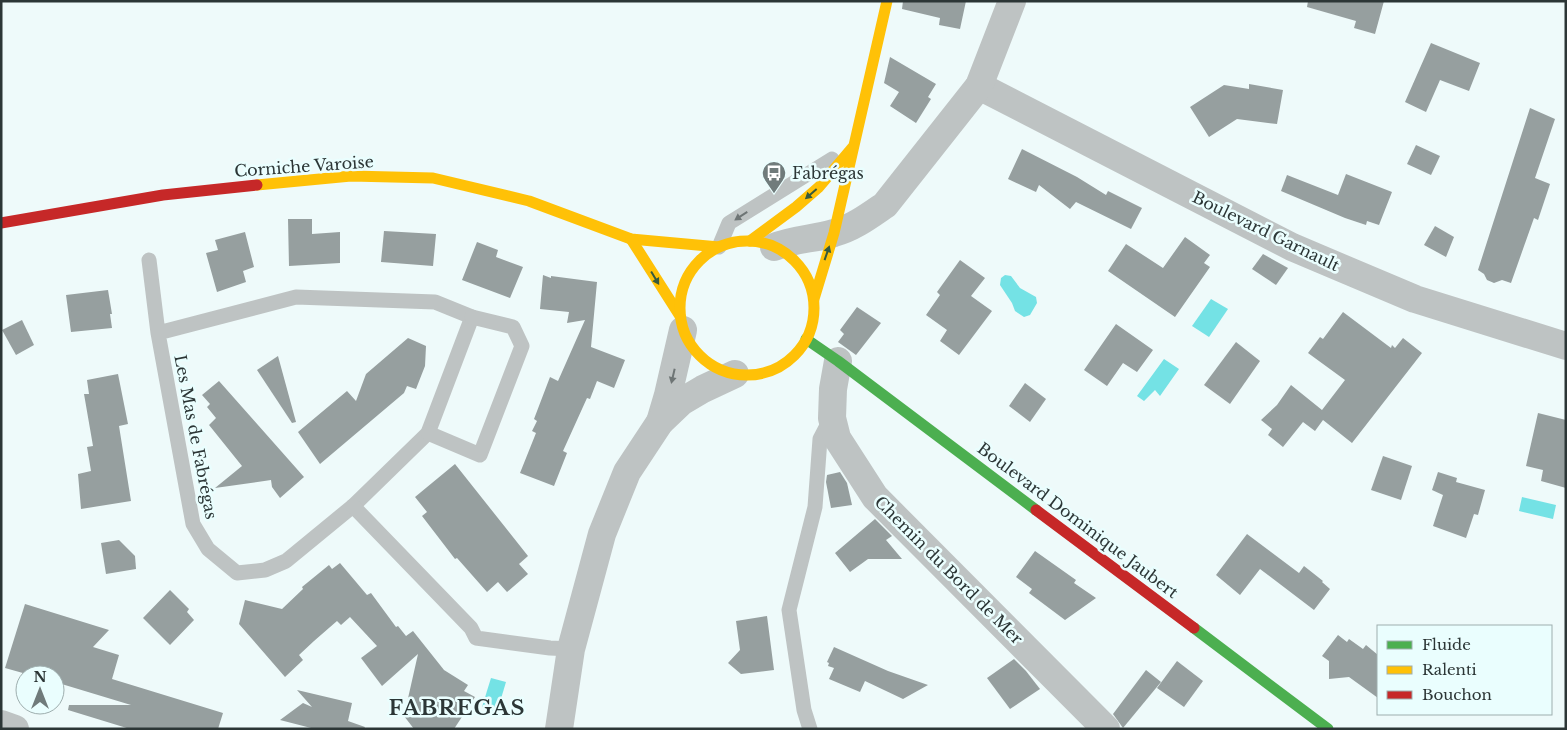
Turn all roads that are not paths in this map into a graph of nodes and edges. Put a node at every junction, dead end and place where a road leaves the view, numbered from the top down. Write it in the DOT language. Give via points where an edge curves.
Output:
graph roads {
  1 [pos="887,1"];
  2 [pos="1012,1"];
  3 [pos="979,86"];
  4 [pos="855,145"];
  5 [pos="1,224"];
  6 [pos="834,233"];
  7 [pos="631,239"];
  8 [pos="762,244"];
  9 [pos="719,246"];
  10 [pos="149,260"];
  11 [pos="814,300"];
  12 [pos="472,317"];
  13 [pos="681,323"];
  14 [pos="158,333"];
  15 [pos="806,338"];
  16 [pos="1566,346"];
  17 [pos="838,360"];
  18 [pos="735,374"];
  19 [pos="832,418"];
  20 [pos="660,422"];
  21 [pos="428,433"];
  22 [pos="353,506"];
  23 [pos="571,649"];
  24 [pos="1,724"];
  25 [pos="15,729"];
  26 [pos="559,729"];
  27 [pos="810,729"];
  28 [pos="1106,729"];
  29 [pos="1328,729"];
  1 -- 4 [label="street"];
  2 -- 3 [label="street"];
  3 -- 6 [label="street" via="885,205 867,218"];
  3 -- 16 [label="street, Boulevard Garnault" via="1292,247 1415,299"];
  4 -- 6 [label="street"];
  4 -- 8 [label="street, one-way" via="819,188 796,207"];
  4 -- 9 [label="lane, one-way" via="729,223"];
  5 -- 7 [label="street, Corniche Varoise" via="163,195 351,176 396,177 433,178 529,201"];
  6 -- 8 [label="street"];
  11 -- 6 [label="street, one-way"];
  7 -- 9 [label="street, Corniche Varoise"];
  7 -- 13 [label="street, one-way"];
  8 -- 9 [label="street" via="739,241"];
  8 -- 11 [label="street" via="796,262 805,273"];
  9 -- 13 [label="street" via="704,256 684,282 680,299"];
  10 -- 14 [label="lane, Les Mas de Fabrégas"];
  11 -- 15 [label="street" via="812,326"];
  12 -- 14 [label="lane" via="435,302 296,297"];
  12 -- 21 [label="lane, Les Mas de Fabrégas"];
  12 -- 21 [label="lane" via="513,327 522,346 480,455"];
  13 -- 18 [label="street" via="695,350 713,366"];
  13 -- 20 [label="street, one-way"];
  14 -- 22 [label="lane, Les Mas de Fabrégas" via="193,524 208,550 237,573 265,570 286,561"];
  15 -- 17 [label="street, Boulevard Dominique Jaubert"];
  15 -- 18 [label="street" via="797,352 769,371"];
  17 -- 19 [label="street, Chemin du Bord de Mer"];
  17 -- 29 [label="street, Boulevard Dominique Jaubert"];
  18 -- 20 [label="street" via="681,402"];
  19 -- 27 [label="lane" via="820,439 815,507 789,610 804,710"];
  19 -- 28 [label="street, Chemin du Bord de Mer" via="837,438 875,497"];
  20 -- 23 [label="street" via="627,472 602,534"];
  21 -- 22 [label="lane, Les Mas de Fabrégas"];
  22 -- 23 [label="lane" via="471,628 476,638"];
  23 -- 26 [label="street"];
  24 -- 25 [label="street"];
}
